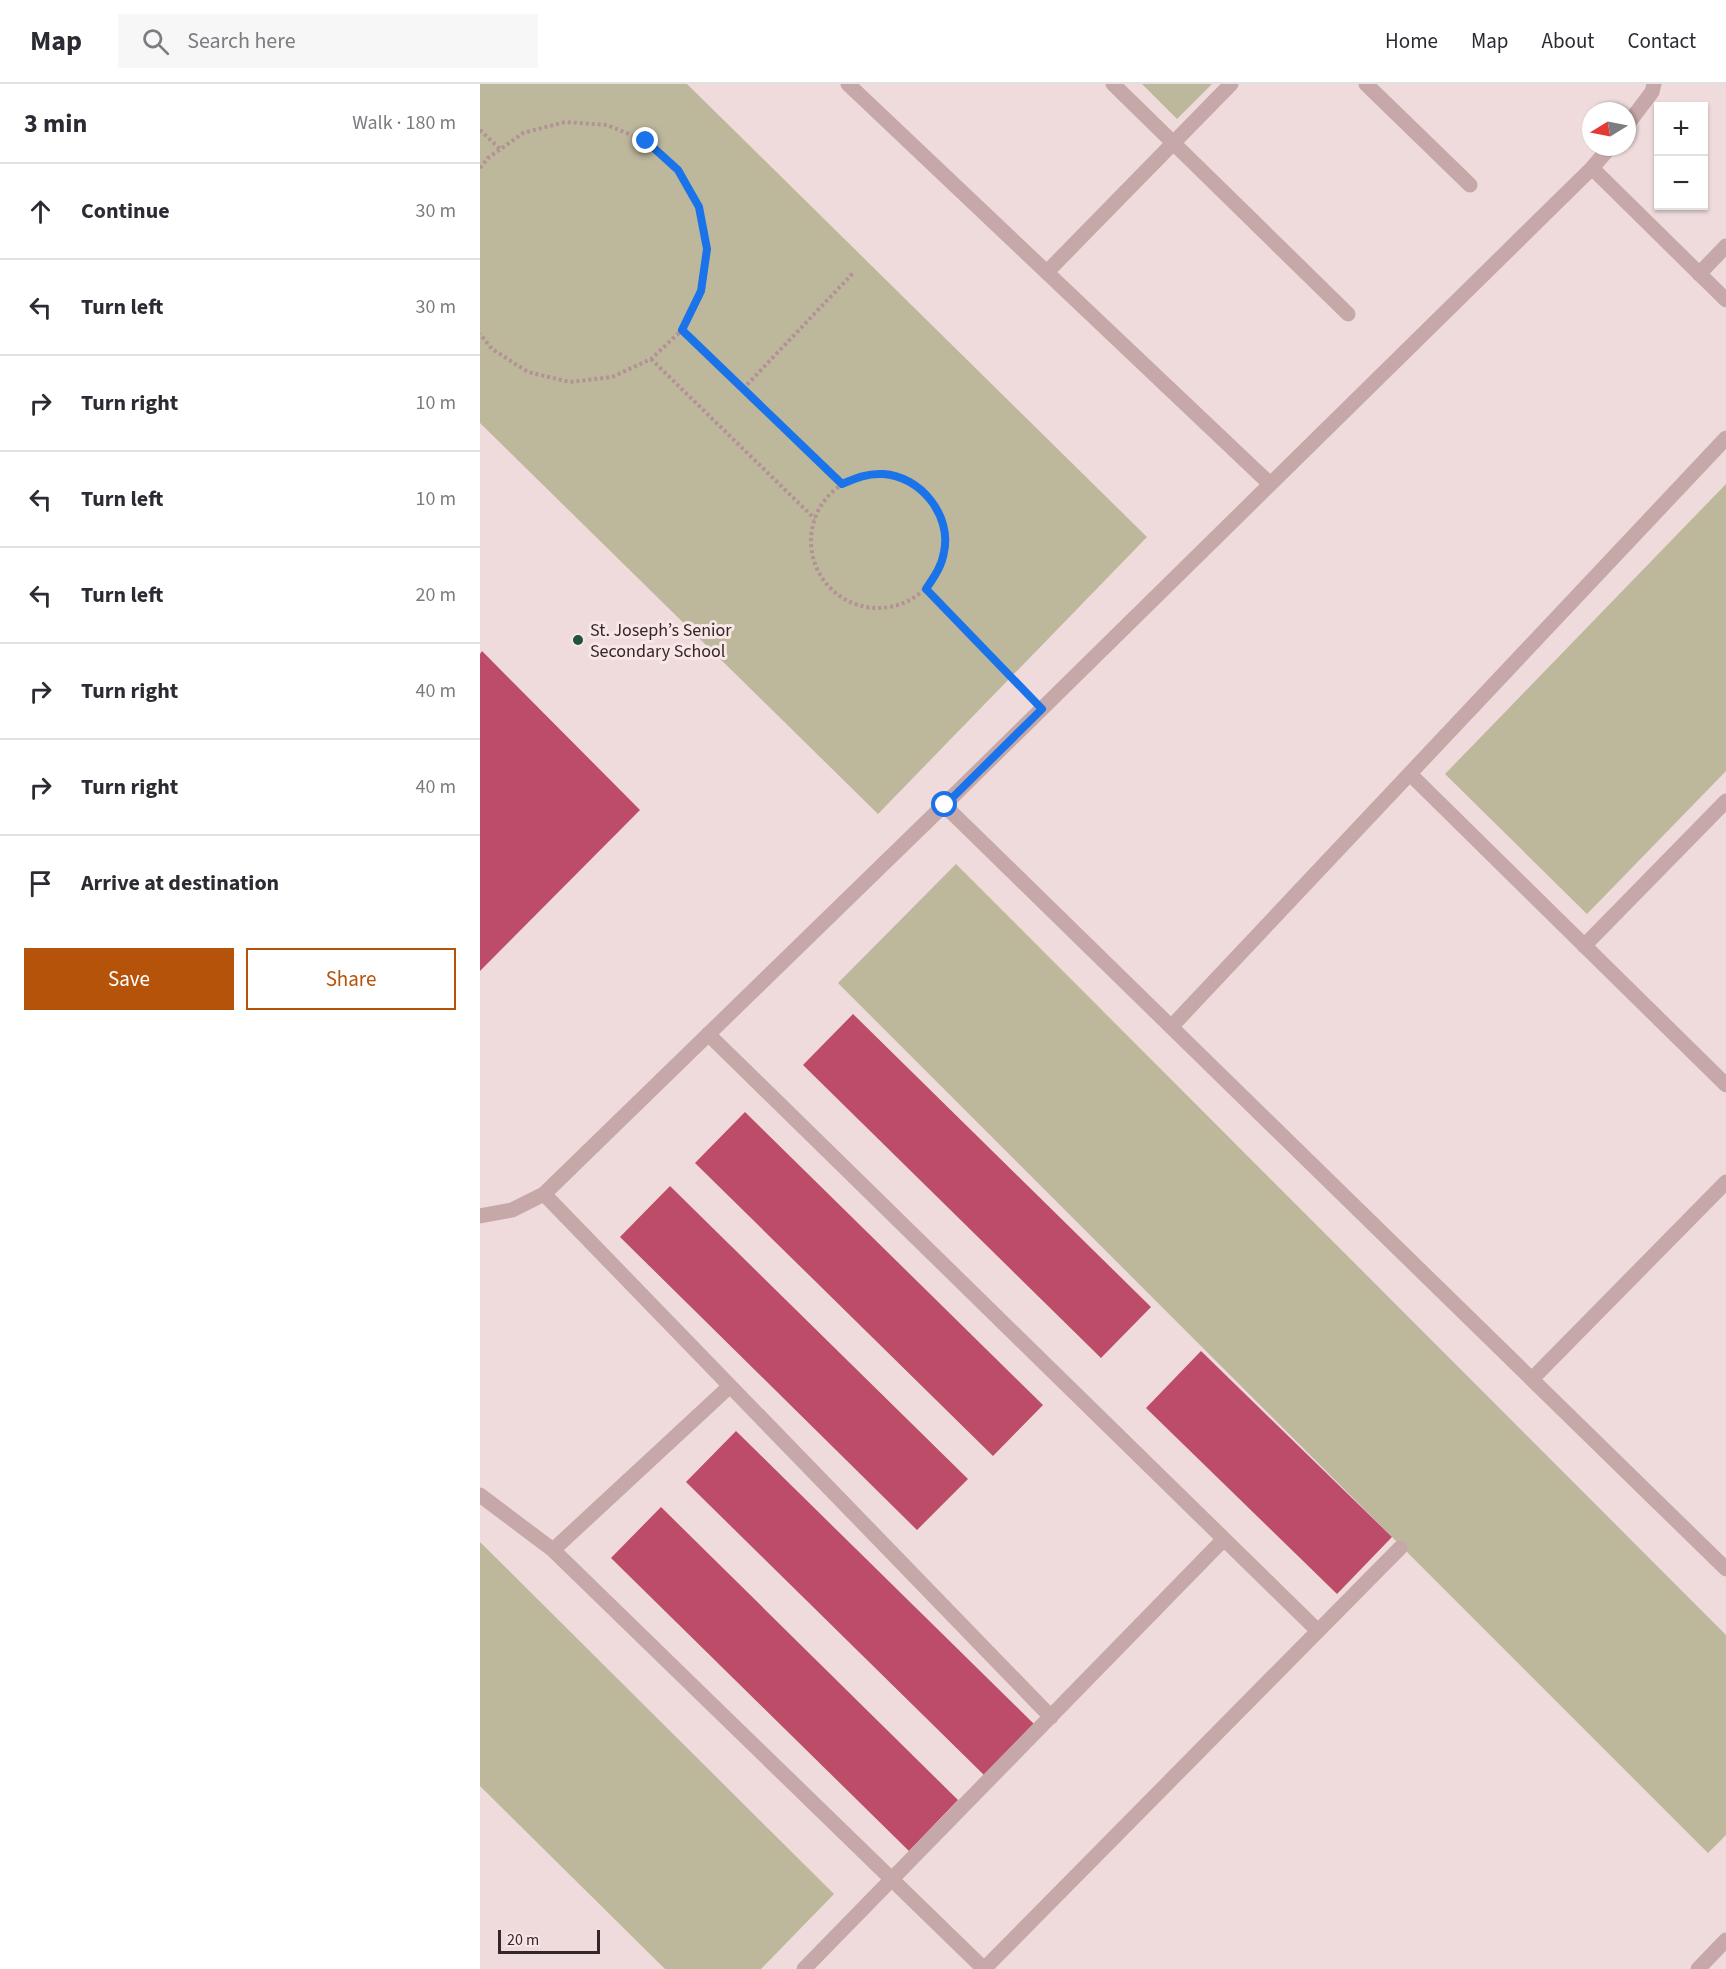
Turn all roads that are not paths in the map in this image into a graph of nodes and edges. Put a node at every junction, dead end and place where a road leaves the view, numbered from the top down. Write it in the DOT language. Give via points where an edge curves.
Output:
graph roads {
  1 [pos="1113,84"];
  2 [pos="1231,84"];
  3 [pos="1366,84"];
  4 [pos="1654,84"];
  5 [pos="851,85"];
  6 [pos="1636,113"];
  7 [pos="1172,143"];
  8 [pos="1602,156"];
  9 [pos="1592,168"];
  10 [pos="1470,185"];
  11 [pos="1726,246"];
  12 [pos="1047,272"];
  13 [pos="1699,274"];
  14 [pos="1726,300"];
  15 [pos="1348,314"];
  16 [pos="1726,438"];
  17 [pos="1270,484"];
  18 [pos="1410,774"];
  19 [pos="1726,801"];
  20 [pos="945,805"];
  21 [pos="1584,946"];
  22 [pos="1171,1027"];
  23 [pos="708,1034"];
  24 [pos="1726,1085"];
  25 [pos="1726,1182"];
  26 [pos="543,1194"];
  27 [pos="480,1216"];
  28 [pos="1532,1379"];
  29 [pos="730,1386"];
  30 [pos="480,1495"];
  31 [pos="1224,1539"];
  32 [pos="1400,1548"];
  33 [pos="553,1550"];
  34 [pos="1726,1569"];
  35 [pos="1318,1631"];
  36 [pos="1051,1717"];
  37 [pos="892,1880"];
  38 [pos="1726,1940"];
  39 [pos="804,1969"];
  40 [pos="1698,1969"];
  1 -- 7 [label="street"];
  2 -- 7 [label="street"];
  3 -- 10 [label="street"];
  4 -- 6 [label="street"];
  5 -- 12 [label="street"];
  7 -- 12 [label="street"];
  7 -- 15 [label="street"];
  8 -- 9 [label="street"];
  9 -- 13 [label="street"];
  9 -- 17 [label="street"];
  11 -- 13 [label="street"];
  12 -- 17 [label="street"];
  13 -- 14 [label="street"];
  16 -- 18 [label="street"];
  17 -- 20 [label="street"];
  18 -- 21 [label="street"];
  18 -- 22 [label="street"];
  19 -- 21 [label="street"];
  20 -- 22 [label="street"];
  20 -- 23 [label="street"];
  21 -- 24 [label="street"];
  22 -- 28 [label="street"];
  23 -- 26 [label="street"];
  23 -- 31 [label="street"];
  25 -- 28 [label="street"];
  26 -- 27 [label="street" via="512,1210"];
  26 -- 29 [label="street"];
  28 -- 34 [label="street"];
  29 -- 33 [label="street"];
  29 -- 36 [label="street"];
  30 -- 33 [label="street"];
  31 -- 35 [label="street"];
  31 -- 36 [label="street"];
  32 -- 35 [label="street"];
  33 -- 37 [label="street"];
  35 -- 37 [label="street" via="984,1969"];
  36 -- 37 [label="street"];
  37 -- 39 [label="street"];
  38 -- 40 [label="street"];
}
